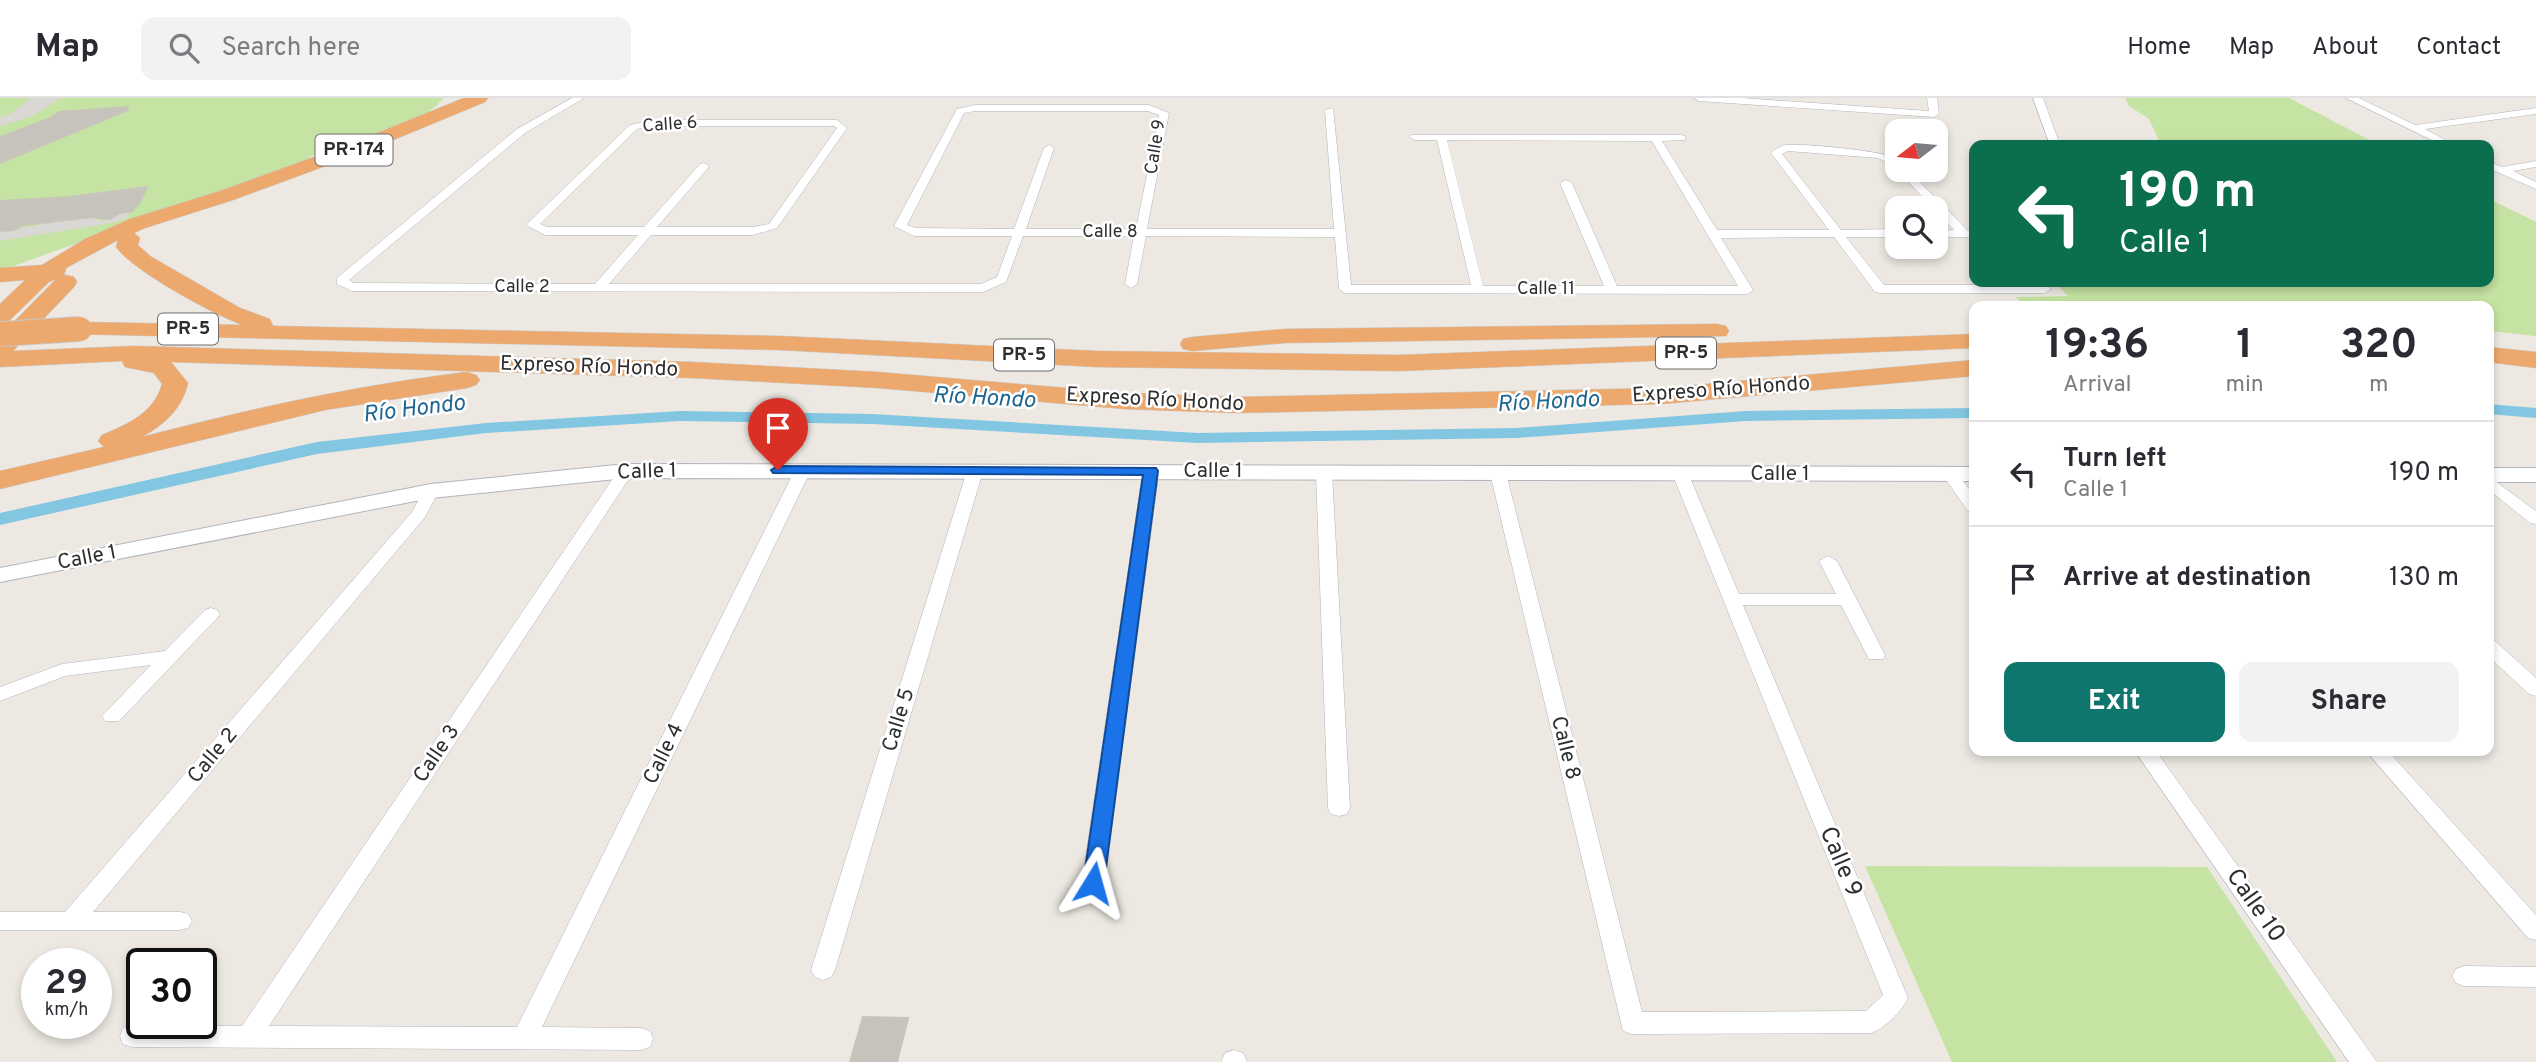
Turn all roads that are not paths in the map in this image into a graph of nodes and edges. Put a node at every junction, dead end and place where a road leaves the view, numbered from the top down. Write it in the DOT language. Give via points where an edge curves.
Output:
graph roads {
  1 [pos="480,98"];
  2 [pos="579,98"];
  3 [pos="1699,98"];
  4 [pos="1932,98"];
  5 [pos="2038,98"];
  6 [pos="2351,98"];
  7 [pos="1330,110"];
  8 [pos="2536,111"];
  9 [pos="2414,128"];
  10 [pos="1415,137"];
  11 [pos="1441,137"];
  12 [pos="1655,138"];
  13 [pos="1681,138"];
  14 [pos="2053,140"];
  15 [pos="2439,140"];
  16 [pos="1049,148"];
  17 [pos="1885,157"];
  18 [pos="2536,164"];
  19 [pos="704,166"];
  20 [pos="2494,167"];
  21 [pos="2501,170"];
  22 [pos="1915,182"];
  23 [pos="1566,183"];
  24 [pos="2536,186"];
  25 [pos="909,209"];
  26 [pos="647,231"];
  27 [pos="1019,232"];
  28 [pos="1142,232"];
  29 [pos="1340,233"];
  30 [pos="1837,233"];
  31 [pos="1885,233"];
  32 [pos="1712,234"];
  33 [pos="1948,234"];
  34 [pos="1969,234"];
  35 [pos="120,237"];
  36 [pos="140,260"];
  37 [pos="98,263"];
  38 [pos="49,271"];
  39 [pos="1,275"];
  40 [pos="1131,284"];
  41 [pos="599,287"];
  42 [pos="1478,289"];
  43 [pos="1612,289"];
  44 [pos="2045,289"];
  45 [pos="0,317"];
  46 [pos="1969,331"];
  47 [pos="297,332"];
  48 [pos="0,334"];
  49 [pos="73,341"];
  50 [pos="1969,341"];
  51 [pos="2494,342"];
  52 [pos="2536,345"];
  53 [pos="891,347"];
  54 [pos="0,348"];
  55 [pos="1969,349"];
  56 [pos="2494,349"];
  57 [pos="2536,353"];
  58 [pos="2494,355"];
  59 [pos="1969,356"];
  60 [pos="0,359"];
  61 [pos="1513,360"];
  62 [pos="2494,360"];
  63 [pos="2536,360"];
  64 [pos="2536,365"];
  65 [pos="1969,368"];
  66 [pos="2494,369"];
  67 [pos="692,370"];
  68 [pos="2536,373"];
  69 [pos="208,430"];
  70 [pos="0,470"];
  71 [pos="803,470"];
  72 [pos="626,471"];
  73 [pos="975,471"];
  74 [pos="1150,471"];
  75 [pos="1324,472"];
  76 [pos="1498,472"];
  77 [pos="1680,473"];
  78 [pos="1950,474"];
  79 [pos="1969,474"];
  80 [pos="2536,475"];
  81 [pos="2494,478"];
  82 [pos="0,480"];
  83 [pos="2494,483"];
  84 [pos="0,485"];
  85 [pos="431,491"];
  86 [pos="1969,501"];
  87 [pos="2536,519"];
  88 [pos="1828,561"];
  89 [pos="0,575"];
  90 [pos="1847,599"];
  91 [pos="1731,600"];
  92 [pos="211,614"];
  93 [pos="2494,650"];
  94 [pos="1876,655"];
  95 [pos="171,656"];
  96 [pos="2536,689"];
  97 [pos="0,694"];
  98 [pos="112,716"];
  99 [pos="2149,756"];
  100 [pos="2380,756"];
  101 [pos="1339,808"];
  102 [pos="1093,883"];
  103 [pos="0,920"];
  104 [pos="71,921"];
  105 [pos="180,921"];
  106 [pos="2536,931"];
  107 [pos="823,970"];
  108 [pos="2464,976"];
  109 [pos="2536,977"];
  110 [pos="1632,1023"];
  111 [pos="217,1037"];
  112 [pos="248,1037"];
  113 [pos="524,1038"];
  114 [pos="641,1039"];
  115 [pos="2364,1062"];
  1 -- 35 [label="highway, PR-174"];
  2 -- 41 [label="street, Calle 2" via="521,131 341,281 352,287"];
  3 -- 4 [label="street" via="1934,114"];
  5 -- 14 [label="street"];
  6 -- 9 [label="street"];
  7 -- 29 [label="street"];
  8 -- 9 [label="street"];
  9 -- 15 [label="street"];
  10 -- 11 [label="street"];
  11 -- 12 [label="street"];
  11 -- 42 [label="street"];
  12 -- 13 [label="street"];
  12 -- 32 [label="street"];
  16 -- 27 [label="street"];
  17 -- 30 [label="street" via="1786,148 1776,153"];
  18 -- 21 [label="street"];
  19 -- 26 [label="street"];
  20 -- 21 [label="street"];
  21 -- 24 [label="street"];
  22 -- 34 [label="street"];
  23 -- 43 [label="street"];
  25 -- 27 [label="street, Calle 8" via="900,226 914,232"];
  25 -- 28 [label="street, Calle 9" via="960,111 1149,107 1164,113"];
  26 -- 26 [label="street, Calle 6" via="545,231 532,225 635,127 653,123 837,123 842,128 774,226 753,231"];
  26 -- 41 [label="street"];
  27 -- 28 [label="street, Calle 8"];
  27 -- 41 [label="street, Calle 2" via="1002,279 983,288"];
  28 -- 29 [label="street, Calle 8"];
  28 -- 40 [label="street, Calle 9"];
  29 -- 42 [label="street, Calle 11" via="1345,289"];
  30 -- 31 [label="street"];
  30 -- 32 [label="street"];
  30 -- 44 [label="street" via="1881,289"];
  32 -- 43 [label="street, Calle 11" via="1747,290"];
  33 -- 34 [label="street"];
  35 -- 36 [label="highway"];
  35 -- 37 [label="highway, PR-174"];
  35 -- 38 [label="highway, PR-174" via="75,253"];
  35 -- 39 [label="highway"];
  36 -- 37 [label="highway"];
  36 -- 47 [label="highway" via="232,313"];
  37 -- 38 [label="highway"];
  37 -- 54 [label="highway, PR-174"];
  38 -- 39 [label="highway"];
  38 -- 45 [label="highway, PR-174"];
  42 -- 43 [label="street, Calle 11"];
  46 -- 53 [label="highway" via="1569,331 1285,336 1078,350"];
  47 -- 49 [label="highway, Expreso Río Hondo / PR-5"];
  47 -- 53 [label="highway, Expreso Río Hondo / PR-5"];
  48 -- 49 [label="highway, Expreso Río Hondo / PR-5, bridge"];
  49 -- 54 [label="highway"];
  49 -- 59 [label="highway" via="783,357 1116,383 1272,389 1726,379"];
  49 -- 60 [label="highway, Expreso Río Hondo / PR-5"];
  49 -- 67 [label="highway, Expreso Río Hondo / PR-5" via="134,353"];
  49 -- 70 [label="highway" via="162,367 175,383 167,406 113,441 49,463"];
  50 -- 61 [label="highway, Expreso Río Hondo / PR-5"];
  51 -- 52 [label="highway"];
  53 -- 61 [label="highway, Expreso Río Hondo / PR-5" via="1215,362"];
  55 -- 61 [label="highway"];
  56 -- 57 [label="highway"];
  58 -- 63 [label="highway"];
  62 -- 64 [label="highway"];
  65 -- 67 [label="highway, Expreso Río Hondo / PR-5" via="1661,396 1239,405"];
  66 -- 68 [label="highway"];
  67 -- 69 [label="highway" via="439,383 340,398"];
  69 -- 82 [label="highway"];
  69 -- 84 [label="highway"];
  71 -- 72 [label="street, Calle 1"];
  71 -- 73 [label="street, Calle 1"];
  71 -- 113 [label="street, Calle 4"];
  72 -- 85 [label="street, Calle 1"];
  72 -- 112 [label="street, Calle 3"];
  73 -- 74 [label="street, Calle 1"];
  73 -- 107 [label="street, Calle 5"];
  74 -- 75 [label="street, Calle 1"];
  74 -- 102 [label="street"];
  75 -- 76 [label="street, Calle 1"];
  75 -- 101 [label="street"];
  76 -- 77 [label="street, Calle 1"];
  76 -- 110 [label="street, Calle 8"];
  77 -- 78 [label="street, Calle 1"];
  77 -- 91 [label="street, Calle 9"];
  78 -- 79 [label="street, Calle 1"];
  78 -- 86 [label="street"];
  80 -- 81 [label="street"];
  83 -- 87 [label="street"];
  85 -- 89 [label="street, Calle 1"];
  85 -- 104 [label="street, Calle 2" via="410,525"];
  88 -- 90 [label="street"];
  90 -- 91 [label="street"];
  90 -- 94 [label="street"];
  91 -- 110 [label="street, Calle 9" via="1896,998 1871,1022"];
  92 -- 95 [label="street"];
  93 -- 96 [label="street"];
  95 -- 97 [label="street" via="62,670"];
  95 -- 98 [label="street"];
  99 -- 115 [label="street, Calle 10"];
  100 -- 106 [label="street"];
  103 -- 104 [label="street"];
  104 -- 105 [label="street"];
  108 -- 109 [label="street"];
  111 -- 112 [label="street"];
  112 -- 113 [label="street"];
  113 -- 114 [label="street"];
}
